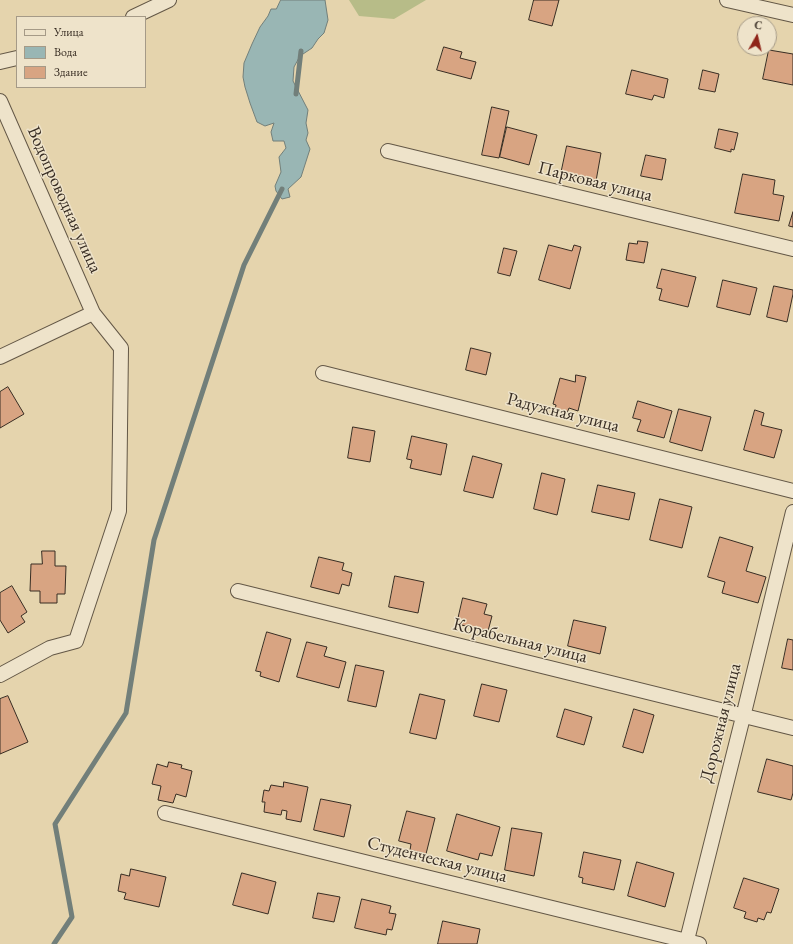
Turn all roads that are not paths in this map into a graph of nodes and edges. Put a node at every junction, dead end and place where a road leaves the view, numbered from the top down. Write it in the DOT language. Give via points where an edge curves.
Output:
graph roads {
  1 [pos="170,0"];
  2 [pos="727,0"];
  3 [pos="793,15"];
  4 [pos="135,16"];
  5 [pos="16,58"];
  6 [pos="0,62"];
  7 [pos="0,101"];
  8 [pos="388,151"];
  9 [pos="793,249"];
  10 [pos="93,313"];
  11 [pos="0,357"];
  12 [pos="323,373"];
  13 [pos="793,490"];
  14 [pos="793,512"];
  15 [pos="238,591"];
  16 [pos="0,675"];
  17 [pos="743,716"];
  18 [pos="793,728"];
  19 [pos="165,813"];
  20 [pos="690,943"];
  1 -- 4 [label="street"];
  2 -- 3 [label="street"];
  5 -- 6 [label="street"];
  7 -- 10 [label="street, Водопроводная улица"];
  8 -- 9 [label="street, Парковая улица"];
  10 -- 11 [label="street"];
  10 -- 16 [label="street, Водопроводная улица" via="121,348 119,511 76,641 50,648"];
  12 -- 13 [label="street, Радужная улица"];
  14 -- 17 [label="street, Дорожная улица"];
  15 -- 17 [label="street, Корабельная улица"];
  17 -- 18 [label="street, Корабельная улица"];
  17 -- 20 [label="street, Дорожная улица"];
  19 -- 20 [label="street, Студенческая улица"];
}
